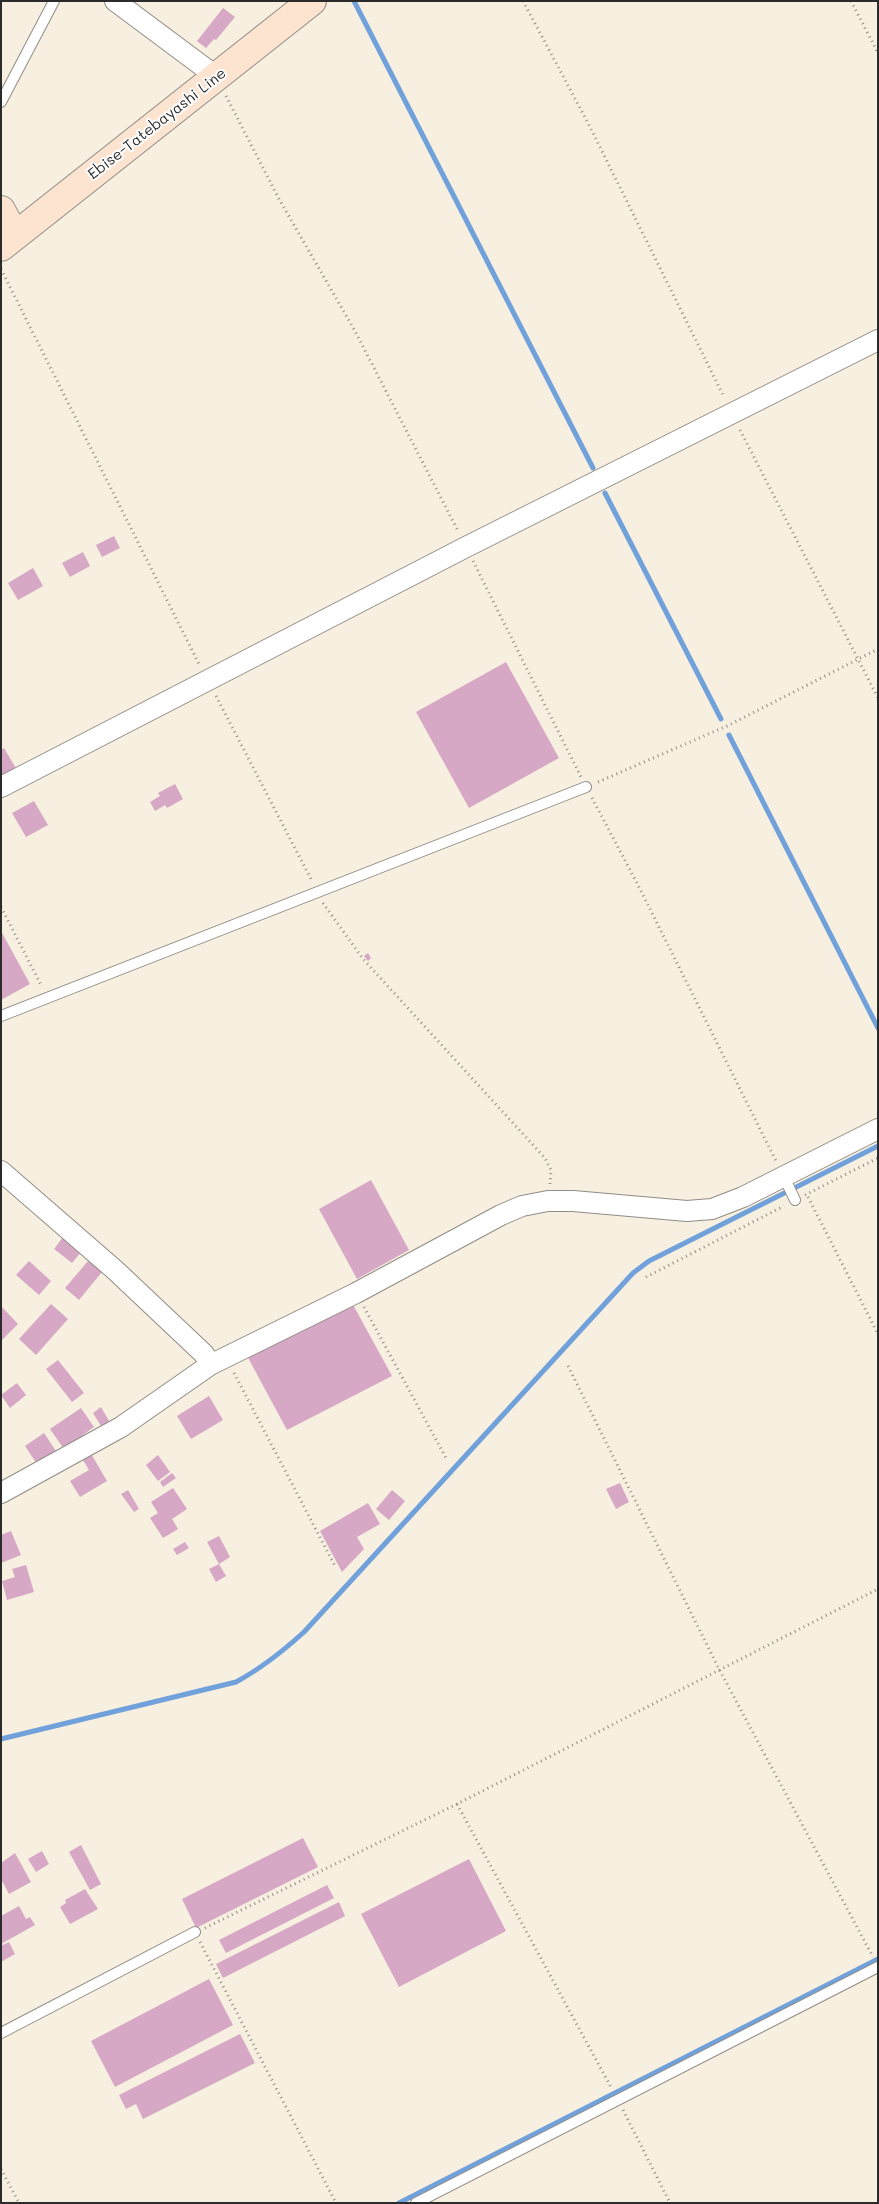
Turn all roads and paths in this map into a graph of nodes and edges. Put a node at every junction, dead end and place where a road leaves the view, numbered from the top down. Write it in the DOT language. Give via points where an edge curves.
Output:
graph roads {
  1 [pos="54,1"];
  2 [pos="115,1"];
  3 [pos="312,1"];
  4 [pos="523,1"];
  5 [pos="851,1"];
  6 [pos="878,53"];
  7 [pos="217,77"];
  8 [pos="1,102"];
  9 [pos="1,210"];
  10 [pos="8,241"];
  11 [pos="1,269"];
  12 [pos="878,340"];
  13 [pos="732,414"];
  14 [pos="466,547"];
  15 [pos="878,649"];
  16 [pos="857,659"];
  17 [pos="208,680"];
  18 [pos="878,698"];
  19 [pos="1,787"];
  20 [pos="586,787"];
  21 [pos="318,894"];
  22 [pos="1,907"];
  23 [pos="47,997"];
  24 [pos="1,1016"];
  25 [pos="878,1129"];
  26 [pos="878,1158"];
  27 [pos="1,1171"];
  28 [pos="785,1179"];
  29 [pos="807,1194"];
  30 [pos="794,1198"];
  31 [pos="548,1201"];
  32 [pos="646,1277"];
  33 [pos="356,1293"];
  34 [pos="878,1334"];
  35 [pos="218,1361"];
  36 [pos="568,1366"];
  37 [pos="446,1458"];
  38 [pos="1,1493"];
  39 [pos="335,1566"];
  40 [pos="878,1589"];
  41 [pos="719,1668"];
  42 [pos="457,1804"];
  43 [pos="195,1932"];
  44 [pos="877,1968"];
  45 [pos="1,2034"];
  46 [pos="618,2101"];
  47 [pos="1,2169"];
  48 [pos="18,2203"];
  49 [pos="336,2203"];
  50 [pos="416,2203"];
  51 [pos="670,2203"];
  1 -- 8 [label="lane"];
  2 -- 7 [label="street"];
  3 -- 7 [label="main road, Ebise-Tatebayashi Line"];
  4 -- 13 [label="path" via="588,123"];
  5 -- 6 [label="path"];
  7 -- 10 [label="main road, Ebise-Tatebayashi Line"];
  7 -- 14 [label="path" via="278,199 355,331"];
  9 -- 10 [label="main road"];
  11 -- 17 [label="path"];
  12 -- 13 [label="street"];
  13 -- 14 [label="street"];
  13 -- 16 [label="path"];
  14 -- 17 [label="street"];
  14 -- 20 [label="path"];
  15 -- 16 [label="path"];
  16 -- 18 [label="path"];
  16 -- 20 [label="path" via="728,726"];
  17 -- 19 [label="street"];
  17 -- 21 [label="path"];
  20 -- 21 [label="lane"];
  20 -- 28 [label="path"];
  21 -- 23 [label="lane"];
  21 -- 31 [label="path" via="326,910 363,959 545,1158 551,1170"];
  22 -- 23 [label="path"];
  23 -- 24 [label="lane"];
  25 -- 28 [label="street"];
  26 -- 29 [label="path"];
  27 -- 35 [label="street" via="148,1300 204,1354"];
  28 -- 30 [label="lane"];
  28 -- 31 [label="street" via="726,1204 696,1210"];
  29 -- 30 [label="path"];
  29 -- 34 [label="path"];
  30 -- 32 [label="path"];
  31 -- 33 [label="street" via="522,1206 501,1215"];
  33 -- 35 [label="street"];
  33 -- 37 [label="path"];
  35 -- 38 [label="street" via="121,1427"];
  35 -- 39 [label="path"];
  36 -- 41 [label="path"];
  40 -- 41 [label="path"];
  41 -- 42 [label="path"];
  41 -- 44 [label="path"];
  42 -- 43 [label="path"];
  42 -- 46 [label="path"];
  43 -- 45 [label="lane"];
  43 -- 49 [label="path"];
  44 -- 46 [label="lane"];
  46 -- 50 [label="lane"];
  46 -- 51 [label="path"];
  47 -- 48 [label="path"];
}
